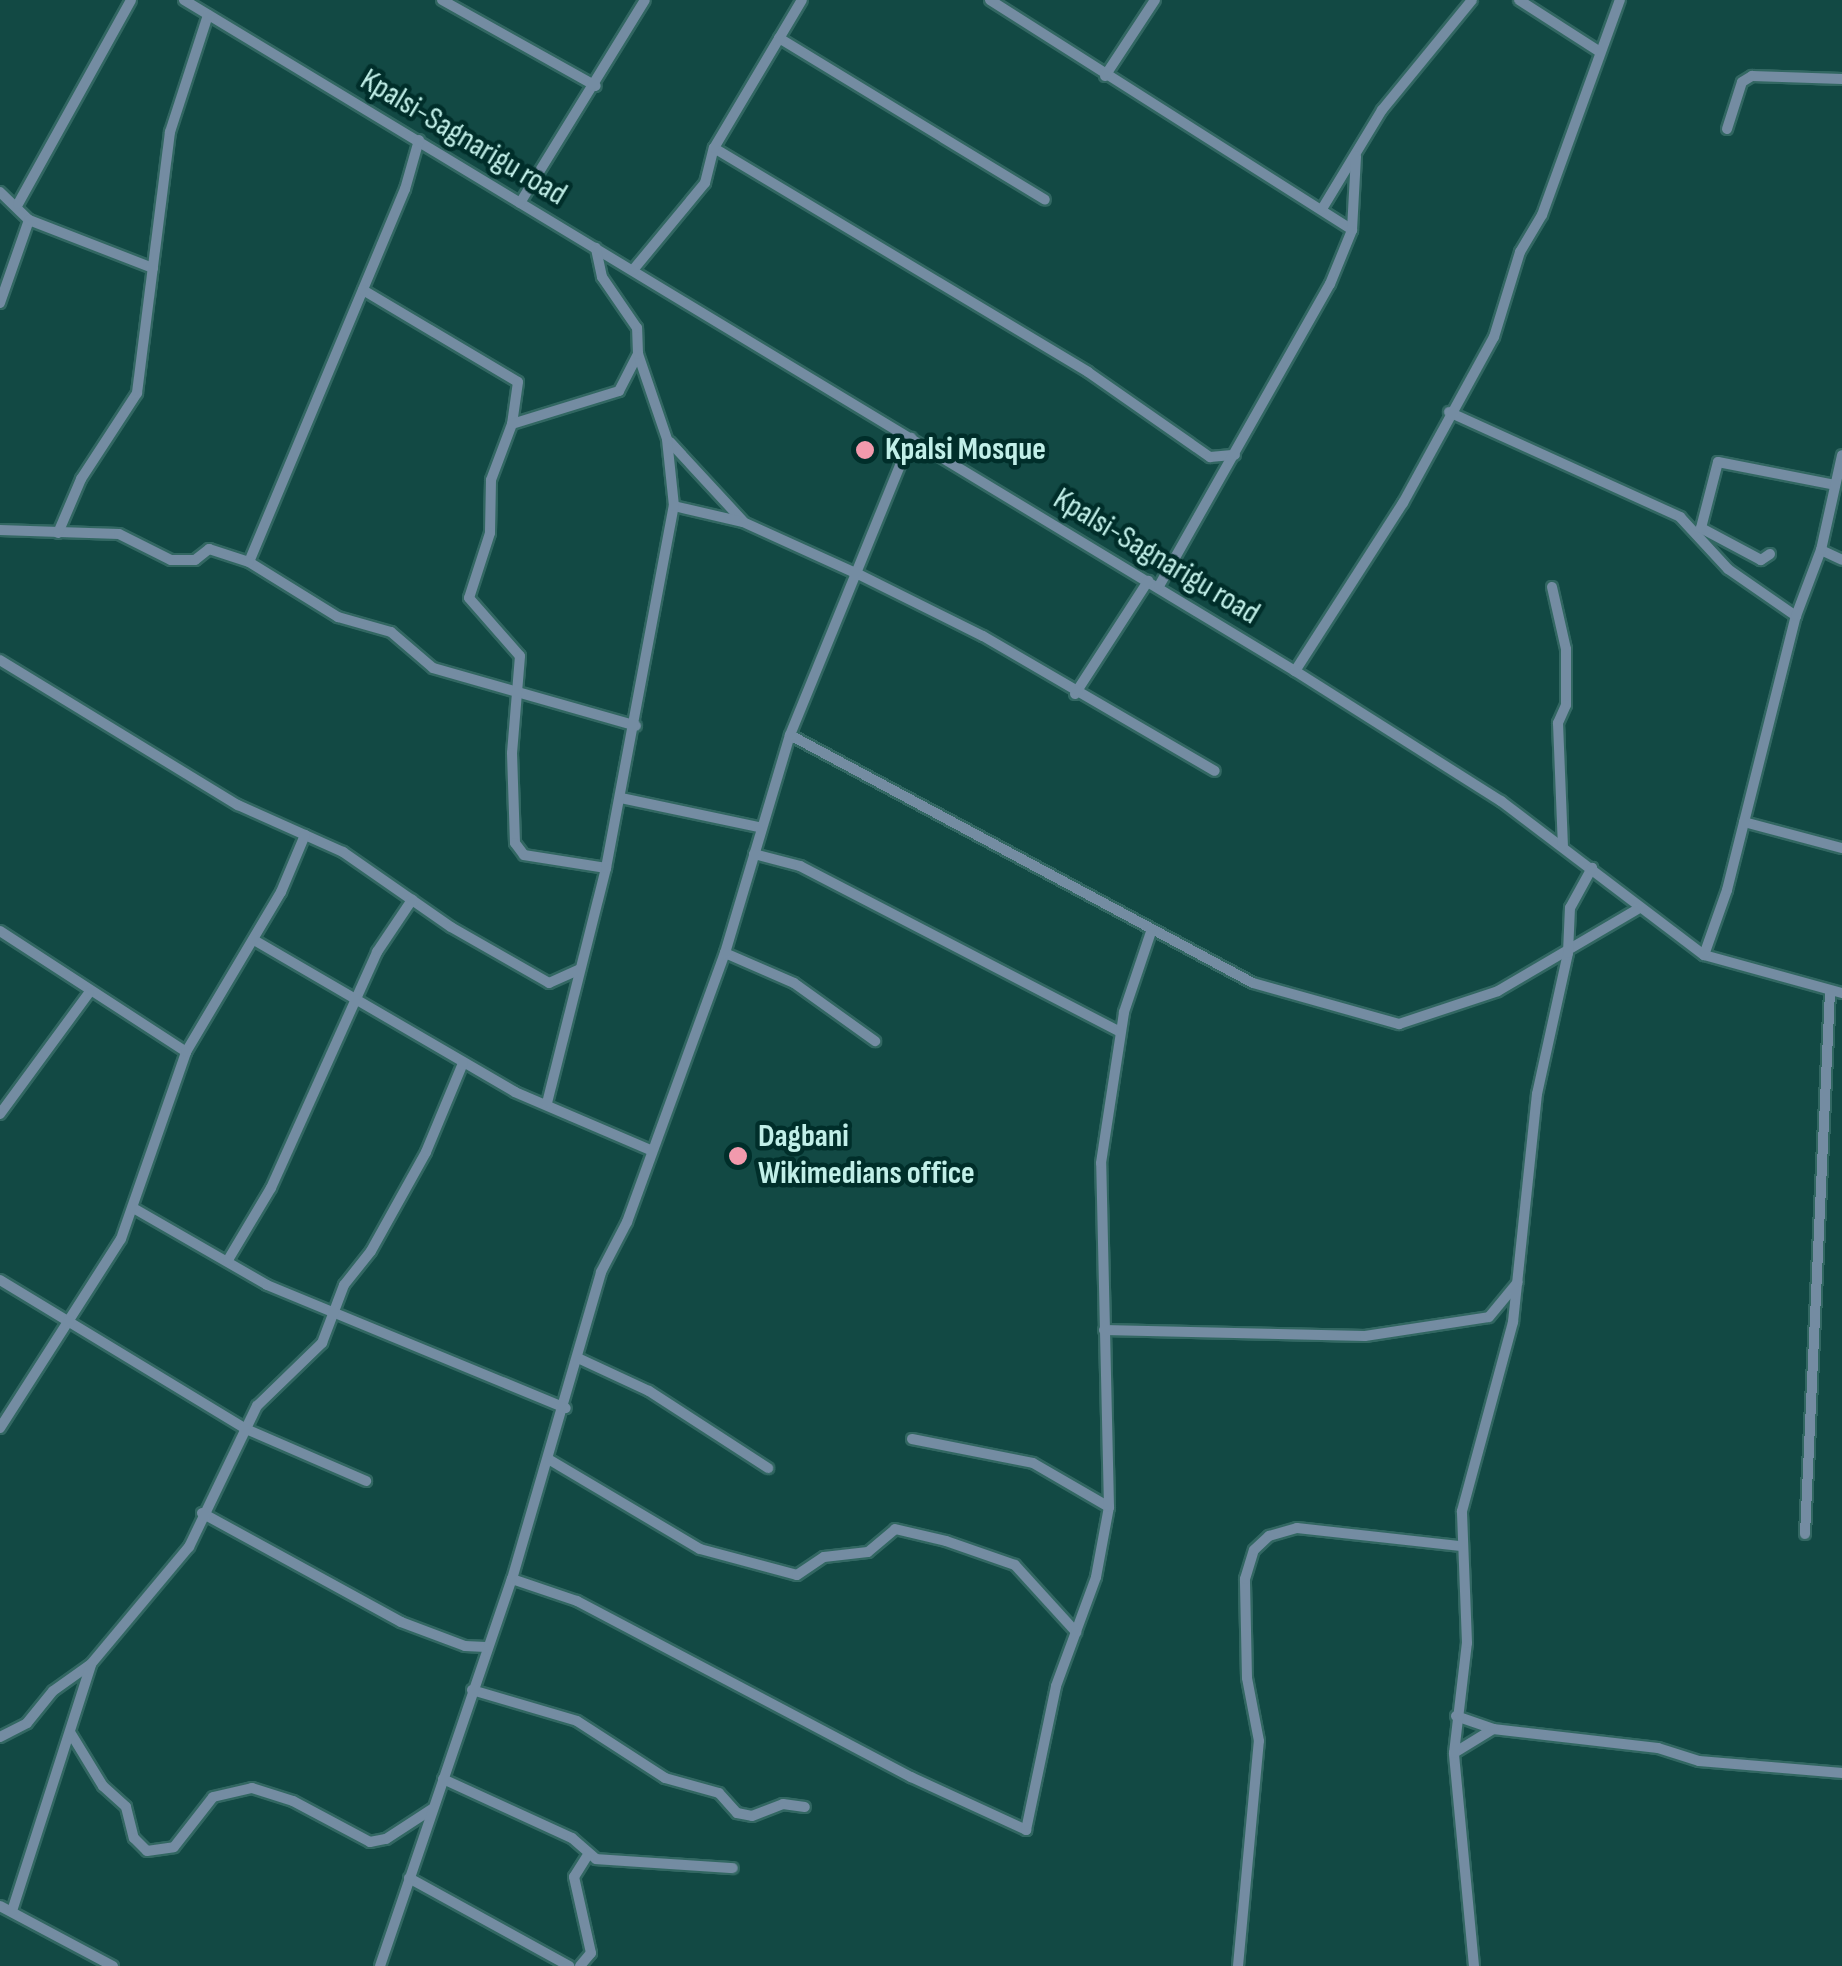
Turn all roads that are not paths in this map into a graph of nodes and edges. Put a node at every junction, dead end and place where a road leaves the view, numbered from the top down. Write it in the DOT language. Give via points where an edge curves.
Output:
graph roads {
  1 [pos="131,0"];
  2 [pos="184,0"];
  3 [pos="442,0"];
  4 [pos="645,0"];
  5 [pos="802,0"];
  6 [pos="1156,0"];
  7 [pos="1472,0"];
  8 [pos="1519,0"];
  9 [pos="1620,0"];
  10 [pos="998,2"];
  11 [pos="208,15"];
  12 [pos="779,38"];
  13 [pos="1600,52"];
  14 [pos="1105,76"];
  15 [pos="1842,79"];
  16 [pos="596,86"];
  17 [pos="1727,129"];
  18 [pos="419,140"];
  19 [pos="714,148"];
  20 [pos="1356,156"];
  21 [pos="0,192"];
  22 [pos="1045,200"];
  23 [pos="520,203"];
  24 [pos="18,204"];
  25 [pos="1322,209"];
  26 [pos="29,220"];
  27 [pos="1352,230"];
  28 [pos="596,248"];
  29 [pos="153,268"];
  30 [pos="633,270"];
  31 [pos="362,290"];
  32 [pos="0,303"];
  33 [pos="638,354"];
  34 [pos="1449,412"];
  35 [pos="512,424"];
  36 [pos="911,438"];
  37 [pos="668,439"];
  38 [pos="1842,455"];
  39 [pos="1235,456"];
  40 [pos="1210,457"];
  41 [pos="1219,478"];
  42 [pos="1835,485"];
  43 [pos="674,506"];
  44 [pos="743,522"];
  45 [pos="0,530"];
  46 [pos="58,533"];
  47 [pos="1821,550"];
  48 [pos="1770,554"];
  49 [pos="1842,560"];
  50 [pos="249,562"];
  51 [pos="860,575"];
  52 [pos="1154,583"];
  53 [pos="1552,588"];
  54 [pos="1796,616"];
  55 [pos="0,660"];
  56 [pos="1296,671"];
  57 [pos="520,693"];
  58 [pos="1076,694"];
  59 [pos="636,726"];
  60 [pos="790,736"];
  61 [pos="1215,770"];
  62 [pos="621,798"];
  63 [pos="1744,822"];
  64 [pos="760,827"];
  65 [pos="305,835"];
  66 [pos="1563,846"];
  67 [pos="1842,848"];
  68 [pos="754,854"];
  69 [pos="606,868"];
  70 [pos="1592,868"];
  71 [pos="412,900"];
  72 [pos="1638,909"];
  73 [pos="0,931"];
  74 [pos="1151,932"];
  75 [pos="254,940"];
  76 [pos="1569,945"];
  77 [pos="724,953"];
  78 [pos="1704,955"];
  79 [pos="580,969"];
  80 [pos="1836,992"];
  81 [pos="89,993"];
  82 [pos="359,1004"];
  83 [pos="1120,1032"];
  84 [pos="875,1041"];
  85 [pos="186,1052"];
  86 [pos="464,1063"];
  87 [pos="547,1103"];
  88 [pos="0,1114"];
  89 [pos="650,1150"];
  90 [pos="135,1209"];
  91 [pos="228,1260"];
  92 [pos="1521,1277"];
  93 [pos="0,1280"];
  94 [pos="335,1316"];
  95 [pos="68,1323"];
  96 [pos="1104,1330"];
  97 [pos="580,1359"];
  98 [pos="566,1408"];
  99 [pos="0,1428"];
  100 [pos="246,1429"];
  101 [pos="912,1439"];
  102 [pos="550,1460"];
  103 [pos="768,1468"];
  104 [pos="366,1481"];
  105 [pos="1108,1507"];
  106 [pos="202,1512"];
  107 [pos="1805,1534"];
  108 [pos="1461,1546"];
  109 [pos="512,1579"];
  110 [pos="1076,1632"];
  111 [pos="486,1647"];
  112 [pos="91,1664"];
  113 [pos="472,1690"];
  114 [pos="1456,1716"];
  115 [pos="1493,1729"];
  116 [pos="70,1732"];
  117 [pos="0,1736"];
  118 [pos="1454,1753"];
  119 [pos="1842,1774"];
  120 [pos="443,1779"];
  121 [pos="805,1807"];
  122 [pos="433,1808"];
  123 [pos="587,1856"];
  124 [pos="733,1868"];
  125 [pos="409,1878"];
  126 [pos="0,1906"];
  127 [pos="12,1911"];
  128 [pos="113,1966"];
  129 [pos="380,1966"];
  130 [pos="569,1966"];
  131 [pos="580,1966"];
  132 [pos="1238,1966"];
  133 [pos="1474,1966"];
  1 -- 24 [label="street"];
  2 -- 11 [label="street, Kpalsi-Sagnarigu road"];
  3 -- 16 [label="street"];
  4 -- 16 [label="street"];
  5 -- 12 [label="street"];
  6 -- 14 [label="street"];
  7 -- 20 [label="street" via="1382,110"];
  8 -- 13 [label="street"];
  9 -- 13 [label="street"];
  10 -- 14 [label="street"];
  11 -- 18 [label="street, Kpalsi-Sagnarigu road"];
  11 -- 29 [label="street" via="170,132"];
  12 -- 19 [label="street"];
  12 -- 22 [label="street"];
  13 -- 34 [label="street" via="1542,216 1520,252 1508,305"];
  14 -- 25 [label="street"];
  15 -- 17 [label="street" via="1752,76 1742,82"];
  16 -- 23 [label="street"];
  18 -- 23 [label="street, Kpalsi-Sagnarigu road"];
  18 -- 31 [label="street"];
  19 -- 30 [label="street" via="705,183"];
  19 -- 40 [label="street" via="1088,372"];
  20 -- 25 [label="street"];
  20 -- 27 [label="street"];
  21 -- 24 [label="street"];
  23 -- 28 [label="street, Kpalsi-Sagnarigu road"];
  24 -- 26 [label="street"];
  25 -- 27 [label="street"];
  26 -- 29 [label="street"];
  26 -- 32 [label="street"];
  27 -- 39 [label="street" via="1317,310"];
  28 -- 30 [label="street, Kpalsi-Sagnarigu road"];
  28 -- 33 [label="street" via="602,277 637,328"];
  29 -- 46 [label="street" via="136,393 81,479"];
  30 -- 36 [label="street, Kpalsi-Sagnarigu road" via="760,354"];
  31 -- 35 [label="street" via="518,382"];
  31 -- 50 [label="street"];
  33 -- 35 [label="street" via="619,391"];
  33 -- 37 [label="street"];
  34 -- 54 [label="street" via="1680,517 1728,569"];
  34 -- 56 [label="street" via="1404,503"];
  35 -- 57 [label="street" via="492,480 490,533 468,598 520,656"];
  36 -- 51 [label="street"];
  36 -- 52 [label="street, Kpalsi-Sagnarigu road"];
  37 -- 43 [label="street"];
  37 -- 44 [label="street"];
  38 -- 42 [label="street"];
  39 -- 40 [label="street"];
  39 -- 41 [label="street"];
  40 -- 41 [label="street"];
  41 -- 52 [label="street"];
  42 -- 47 [label="street"];
  42 -- 48 [label="street" via="1718,462 1701,528 1761,560"];
  43 -- 44 [label="street"];
  43 -- 59 [label="street"];
  44 -- 51 [label="street"];
  45 -- 46 [label="street"];
  46 -- 50 [label="street" via="119,534 185,562 208,550"];
  47 -- 49 [label="street"];
  47 -- 54 [label="street"];
  50 -- 57 [label="street" via="338,617 391,632 433,668"];
  51 -- 58 [label="street" via="983,636"];
  51 -- 60 [label="street"];
  52 -- 56 [label="street, Kpalsi-Sagnarigu road"];
  52 -- 58 [label="street"];
  53 -- 66 [label="street" via="1566,649 1566,705 1558,723"];
  54 -- 63 [label="street"];
  55 -- 65 [label="street" via="238,806"];
  56 -- 66 [label="street, Kpalsi-Sagnarigu road"];
  57 -- 59 [label="street"];
  57 -- 69 [label="street" via="512,753 515,843 524,855"];
  58 -- 61 [label="street"];
  59 -- 62 [label="street"];
  60 -- 64 [label="street"];
  60 -- 74 [label="street"];
  62 -- 64 [label="street"];
  62 -- 69 [label="street"];
  63 -- 67 [label="street"];
  63 -- 78 [label="street"];
  64 -- 68 [label="street"];
  65 -- 71 [label="street"];
  65 -- 75 [label="street"];
  66 -- 70 [label="street, Kpalsi-Sagnarigu road"];
  68 -- 77 [label="street"];
  68 -- 83 [label="street" via="800,866"];
  69 -- 79 [label="street"];
  70 -- 72 [label="street, Kpalsi-Sagnarigu road"];
  70 -- 76 [label="street" via="1572,900"];
  71 -- 79 [label="street" via="549,983"];
  71 -- 82 [label="street" via="377,952"];
  72 -- 76 [label="street"];
  72 -- 78 [label="street, Kpalsi-Sagnarigu road"];
  73 -- 81 [label="street"];
  74 -- 76 [label="street" via="1253,984 1404,1024 1498,991"];
  74 -- 83 [label="street"];
  75 -- 82 [label="street"];
  75 -- 85 [label="street"];
  76 -- 92 [label="street" via="1537,1094"];
  77 -- 84 [label="street" via="794,983"];
  77 -- 89 [label="street"];
  78 -- 80 [label="street, Kpalsi-Sagnarigu road"];
  79 -- 87 [label="street" via="572,1025"];
  80 -- 107 [label="street"];
  81 -- 85 [label="street"];
  81 -- 88 [label="street"];
  82 -- 86 [label="street"];
  82 -- 91 [label="street"];
  83 -- 96 [label="street" via="1101,1163"];
  85 -- 90 [label="street"];
  86 -- 87 [label="street"];
  86 -- 94 [label="street" via="426,1152 371,1251 344,1285"];
  87 -- 89 [label="street"];
  89 -- 97 [label="street" via="627,1222 601,1272"];
  90 -- 91 [label="street"];
  90 -- 95 [label="street"];
  91 -- 94 [label="street"];
  92 -- 96 [label="street" via="1489,1317 1366,1336"];
  92 -- 108 [label="street" via="1462,1511"];
  93 -- 95 [label="street"];
  94 -- 98 [label="street"];
  94 -- 100 [label="street" via="322,1343 257,1406"];
  95 -- 99 [label="street"];
  95 -- 100 [label="street"];
  96 -- 105 [label="street"];
  97 -- 98 [label="street"];
  97 -- 103 [label="street" via="648,1391"];
  98 -- 102 [label="street"];
  100 -- 104 [label="street"];
  100 -- 106 [label="street"];
  101 -- 105 [label="street" via="1033,1463"];
  102 -- 109 [label="street"];
  102 -- 110 [label="street" via="700,1549 796,1575 824,1558 868,1552 895,1529 946,1542 1015,1565"];
  105 -- 110 [label="street" via="1096,1578"];
  106 -- 111 [label="street" via="401,1622"];
  106 -- 112 [label="street" via="188,1547"];
  108 -- 114 [label="street" via="1467,1642"];
  108 -- 132 [label="street" via="1297,1528 1269,1536 1254,1550 1245,1579 1247,1678 1258,1741"];
  109 -- 110 [label="street" via="577,1600 911,1777 1026,1830 1056,1686"];
  109 -- 111 [label="street"];
  111 -- 113 [label="street"];
  112 -- 116 [label="street"];
  112 -- 117 [label="street" via="53,1690 28,1722"];
  113 -- 120 [label="street"];
  113 -- 121 [label="street" via="577,1721 665,1778 719,1792 737,1813"];
  114 -- 115 [label="street"];
  114 -- 118 [label="street"];
  115 -- 118 [label="street"];
  115 -- 119 [label="street" via="1658,1748 1699,1761"];
  116 -- 122 [label="street" via="103,1786 126,1807 134,1838 147,1851 174,1847 213,1797 252,1788 370,1842 386,1840"];
  116 -- 127 [label="street"];
  118 -- 133 [label="street"];
  120 -- 122 [label="street"];
  120 -- 123 [label="street" via="572,1838"];
  122 -- 125 [label="street"];
  123 -- 124 [label="street"];
  123 -- 131 [label="street" via="574,1877 591,1953"];
  125 -- 129 [label="street"];
  125 -- 130 [label="street"];
  126 -- 127 [label="street"];
  127 -- 128 [label="street"];
}
